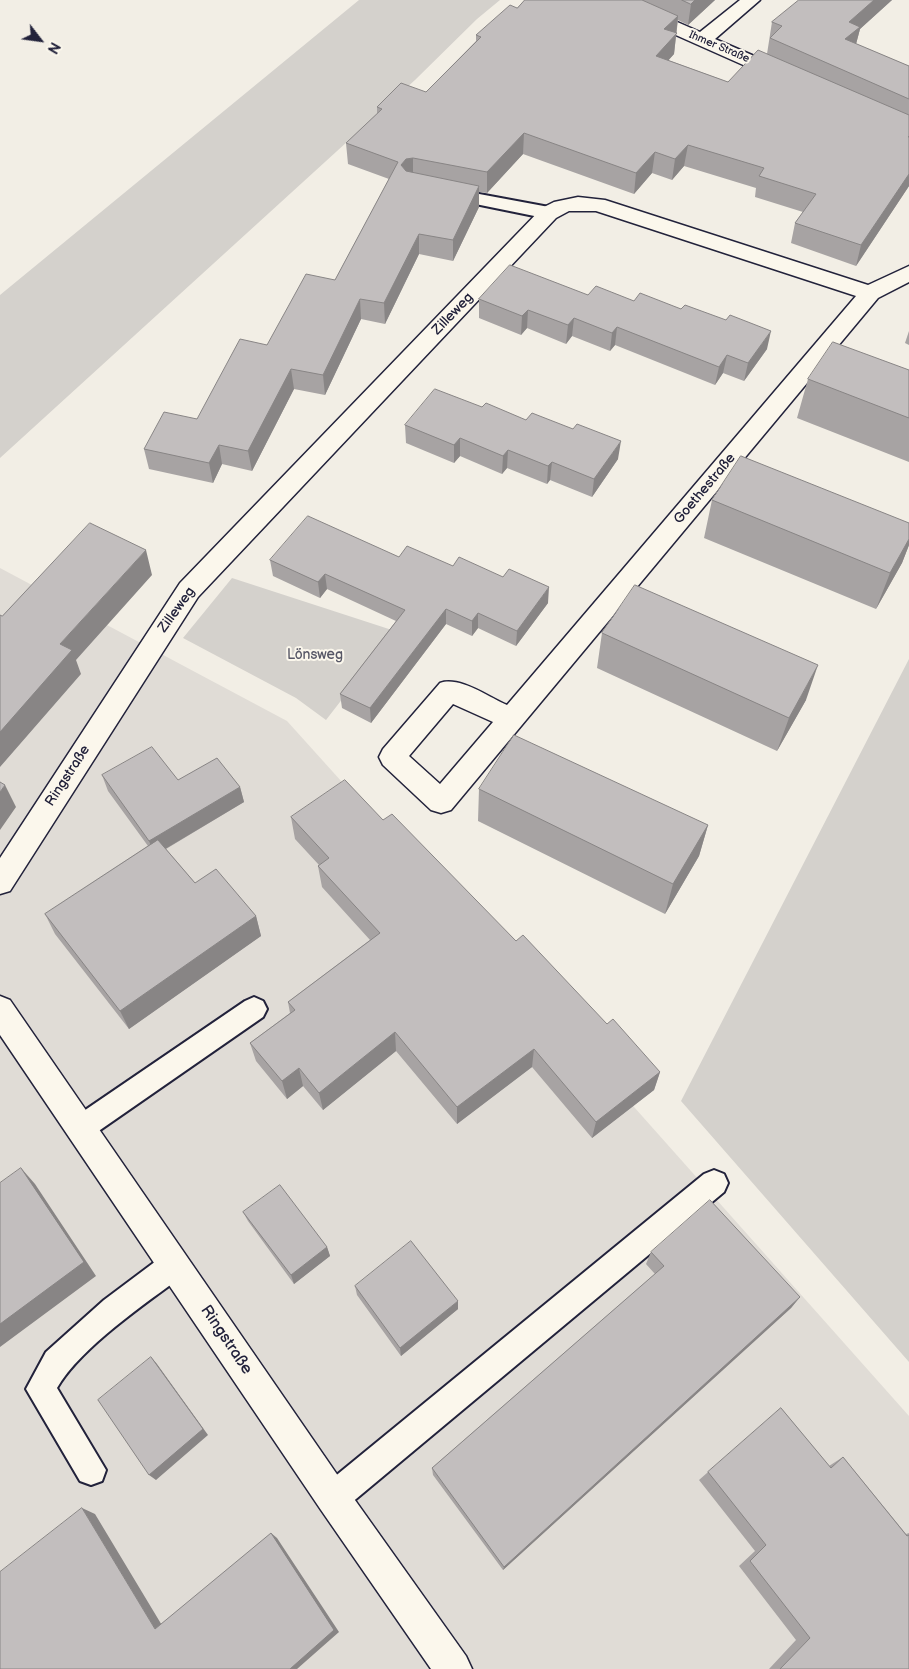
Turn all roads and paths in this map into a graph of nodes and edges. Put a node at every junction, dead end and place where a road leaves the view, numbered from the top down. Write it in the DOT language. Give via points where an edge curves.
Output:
graph roads {
  1 [pos="612,0"];
  2 [pos="751,0"];
  3 [pos="702,40"];
  4 [pos="798,81"];
  5 [pos="432,190"];
  6 [pos="549,213"];
  7 [pos="909,273"];
  8 [pos="870,293"];
  9 [pos="136,670"];
  10 [pos="511,718"];
  11 [pos="0,882"];
  12 [pos="254,1009"];
  13 [pos="0,1010"];
  14 [pos="81,1128"];
  15 [pos="714,1183"];
  16 [pos="174,1264"];
  17 [pos="91,1470"];
  18 [pos="333,1498"];
  19 [pos="453,1669"];
  1 -- 3 [label="street, Ihmer Straße"];
  2 -- 3 [label="street"];
  3 -- 4 [label="street, Ihmer Straße"];
  5 -- 6 [label="lane"];
  6 -- 8 [label="street, Zilleweg" via="558,206 573,202 598,205"];
  6 -- 9 [label="street, Zilleweg" via="189,590"];
  7 -- 8 [label="street, Goethestraße"];
  8 -- 10 [label="street, Goethestraße"];
  9 -- 11 [label="street, Ringstraße"];
  12 -- 14 [label="lane"];
  13 -- 14 [label="street, Ringstraße"];
  14 -- 16 [label="street, Ringstraße"];
  15 -- 18 [label="lane"];
  16 -- 17 [label="lane" via="114,1310 56,1362 41,1388"];
  16 -- 18 [label="street, Ringstraße"];
  18 -- 19 [label="street, Ringstraße"];
}
